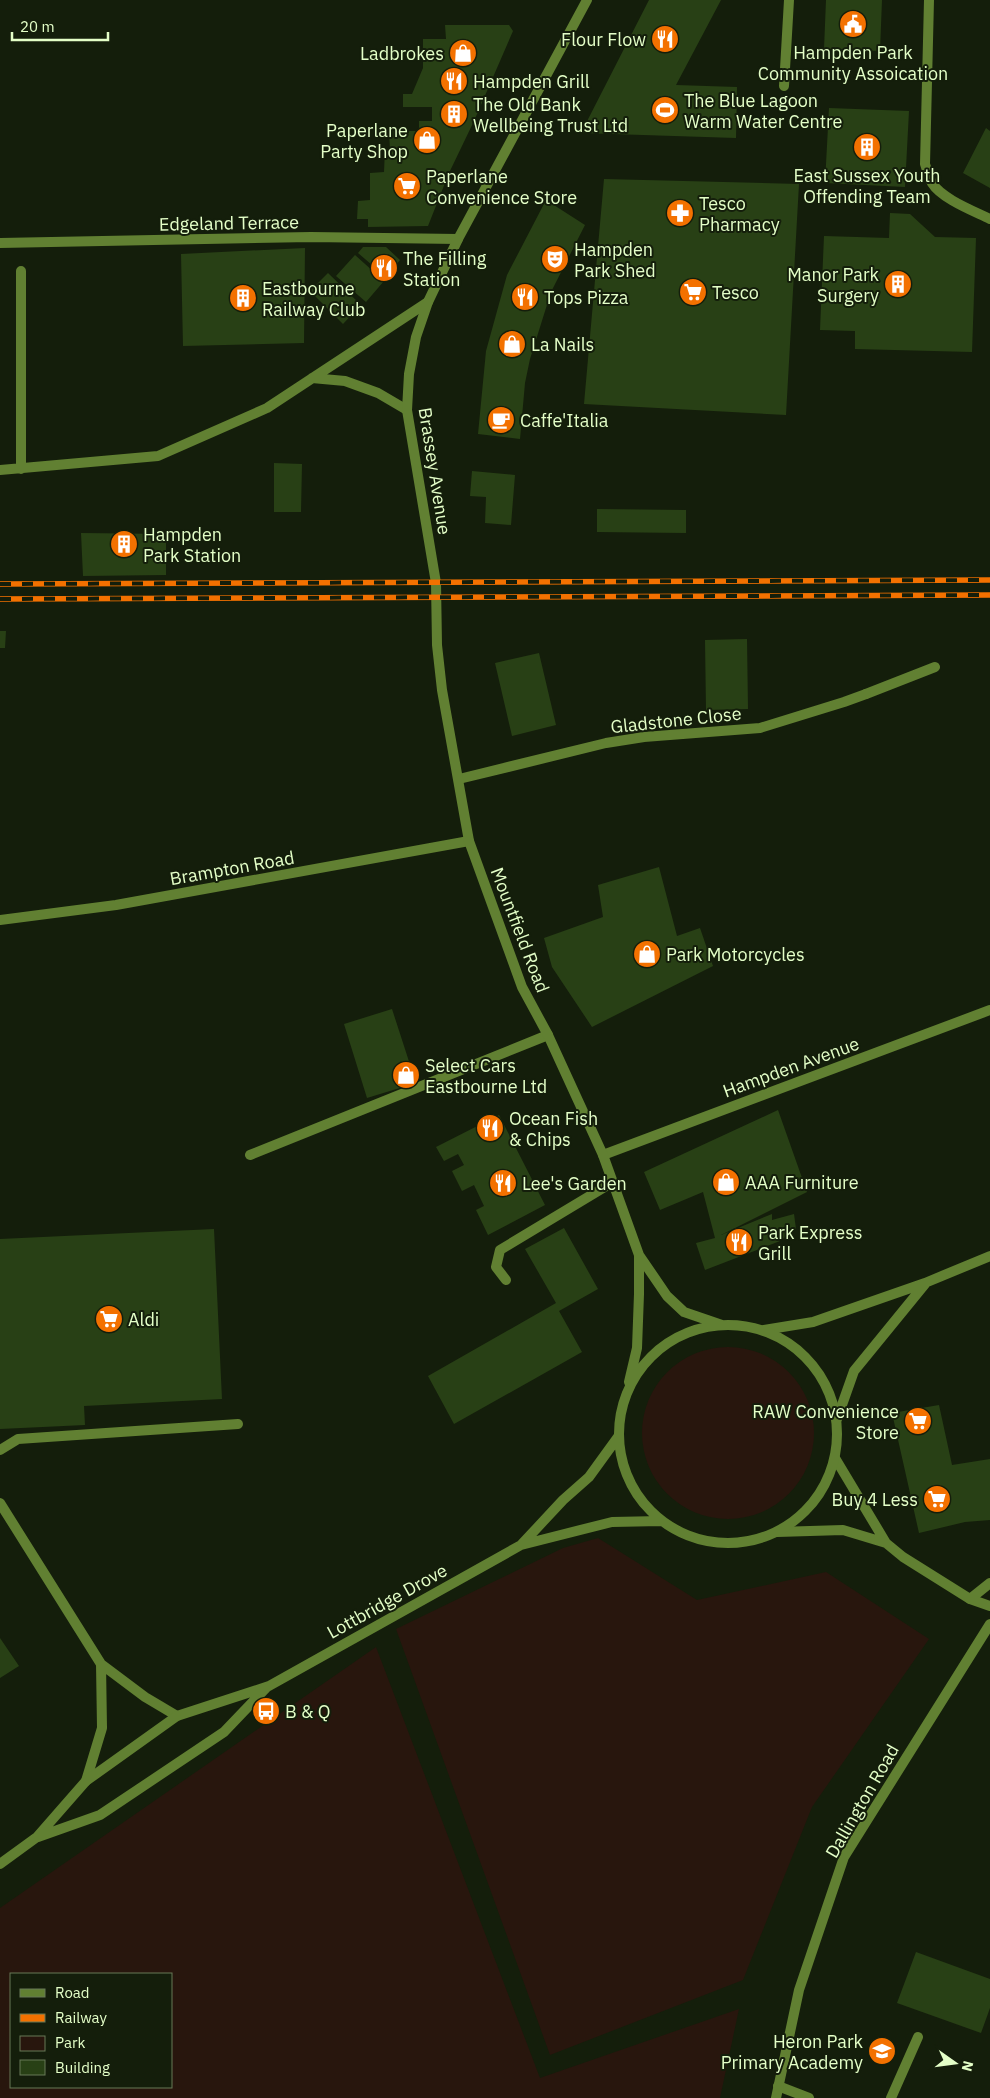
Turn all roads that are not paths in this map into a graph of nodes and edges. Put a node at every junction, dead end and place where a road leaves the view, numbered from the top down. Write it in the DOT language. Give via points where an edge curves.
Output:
graph roads {
  1 [pos="587,0"];
  2 [pos="789,0"];
  3 [pos="930,0"];
  4 [pos="784,86"];
  5 [pos="990,219"];
  6 [pos="458,239"];
  7 [pos="0,243"];
  8 [pos="21,272"];
  9 [pos="428,302"];
  10 [pos="312,378"];
  11 [pos="407,410"];
  12 [pos="0,470"];
  13 [pos="21,470"];
  14 [pos="436,598"];
  15 [pos="935,667"];
  16 [pos="459,778"];
  17 [pos="469,842"];
  18 [pos="0,920"];
  19 [pos="990,1010"];
  20 [pos="548,1035"];
  21 [pos="250,1155"];
  22 [pos="603,1155"];
  23 [pos="613,1182"];
  24 [pos="638,1255"];
  25 [pos="990,1256"];
  26 [pos="506,1280"];
  27 [pos="926,1283"];
  28 [pos="722,1325"];
  29 [pos="764,1330"];
  30 [pos="627,1390"];
  31 [pos="837,1419"];
  32 [pos="238,1424"];
  33 [pos="618,1437"];
  34 [pos="0,1450"];
  35 [pos="835,1458"];
  36 [pos="0,1503"];
  37 [pos="661,1521"];
  38 [pos="777,1532"];
  39 [pos="886,1543"];
  40 [pos="521,1545"];
  41 [pos="990,1582"];
  42 [pos="970,1599"];
  43 [pos="990,1606"];
  44 [pos="990,1624"];
  45 [pos="101,1664"];
  46 [pos="269,1686"];
  47 [pos="176,1716"];
  48 [pos="86,1781"];
  49 [pos="37,1837"];
  50 [pos="0,1864"];
  51 [pos="918,2037"];
  52 [pos="778,2086"];
  53 [pos="776,2098"];
  54 [pos="809,2098"];
  55 [pos="891,2098"];
  1 -- 6 [label="street, Brassey Avenue"];
  2 -- 4 [label="street"];
  3 -- 5 [label="street" via="925,164 938,190"];
  6 -- 7 [label="street, Edgeland Terrace"];
  6 -- 9 [label="street, Brassey Avenue"];
  8 -- 13 [label="street"];
  9 -- 10 [label="street"];
  9 -- 11 [label="street, Brassey Avenue" via="416,337"];
  10 -- 11 [label="street" via="345,381 378,393"];
  10 -- 13 [label="street" via="267,408 158,456"];
  11 -- 14 [label="street, Brassey Avenue"];
  12 -- 13 [label="street"];
  14 -- 16 [label="street, Mountfield Road" via="442,690"];
  15 -- 16 [label="street, Gladstone Close" via="844,702 760,728 606,743"];
  16 -- 17 [label="street, Mountfield Road"];
  17 -- 18 [label="street, Brampton Road" via="116,905"];
  17 -- 20 [label="street, Mountfield Road" via="522,987"];
  19 -- 22 [label="street, Hampden Avenue"];
  20 -- 21 [label="street"];
  20 -- 22 [label="street, Mountfield Road"];
  22 -- 23 [label="street, Mountfield Road"];
  23 -- 24 [label="street, Mountfield Road"];
  23 -- 26 [label="street" via="500,1250 496,1267"];
  24 -- 28 [label="street, Mountfield Road" via="667,1296 684,1312"];
  24 -- 30 [label="street, Mountfield Road" via="637,1348"];
  25 -- 27 [label="street"];
  27 -- 29 [label="street" via="813,1322"];
  27 -- 31 [label="street" via="854,1371"];
  28 -- 29 [label="street"];
  28 -- 30 [label="street" via="693,1330 666,1344 644,1364"];
  29 -- 31 [label="street" via="791,1344 812,1364 828,1390"];
  30 -- 33 [label="street, Mountfield Road"];
  31 -- 35 [label="street"];
  32 -- 34 [label="street" via="18,1439"];
  33 -- 37 [label="street" via="630,1484"];
  33 -- 40 [label="street, Lottbridge Drove" via="589,1476"];
  35 -- 38 [label="street" via="818,1495 803,1514"];
  35 -- 39 [label="street"];
  36 -- 45 [label="street"];
  37 -- 38 [label="street" via="688,1537 717,1544 748,1542"];
  37 -- 40 [label="street, Lottbridge Drove" via="612,1522"];
  38 -- 39 [label="street" via="843,1530"];
  39 -- 42 [label="street"];
  40 -- 46 [label="street, Lottbridge Drove"];
  41 -- 42 [label="street"];
  42 -- 43 [label="street"];
  44 -- 52 [label="street, Dallington Road" via="844,1857 799,1990"];
  45 -- 47 [label="street"];
  45 -- 48 [label="street" via="102,1728"];
  46 -- 47 [label="street, Lottbridge Drove"];
  46 -- 49 [label="street, Lottbridge Drove" via="224,1732 100,1815"];
  47 -- 48 [label="street, Lottbridge Drove"];
  48 -- 49 [label="street, Lottbridge Drove"];
  49 -- 50 [label="street, Lottbridge Drove"];
  51 -- 55 [label="street"];
  52 -- 53 [label="street, Dallington Road"];
  52 -- 54 [label="street"];
}
